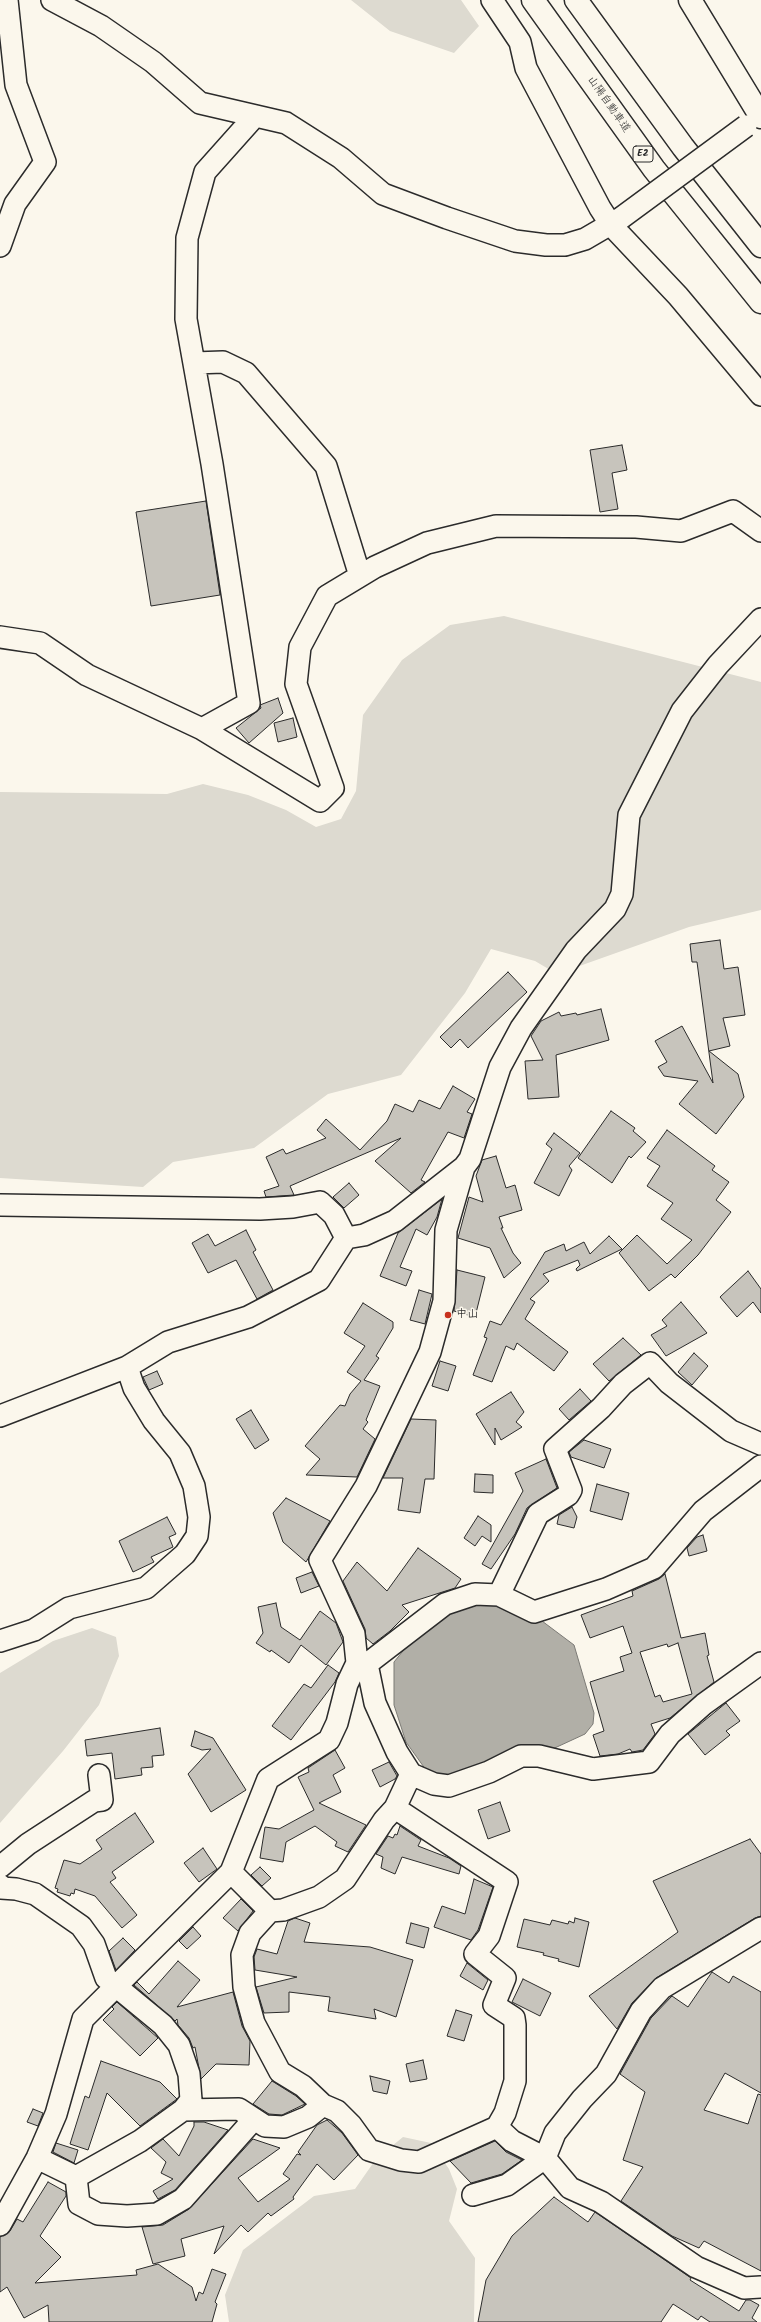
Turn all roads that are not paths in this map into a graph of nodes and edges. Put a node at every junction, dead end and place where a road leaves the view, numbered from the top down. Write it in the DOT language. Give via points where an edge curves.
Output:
graph roads {
  1 [pos="7,0"];
  2 [pos="52,0"];
  3 [pos="492,0"];
  4 [pos="533,0"];
  5 [pos="576,0"];
  6 [pos="690,0"];
  7 [pos="255,116"];
  8 [pos="757,117"];
  9 [pos="616,222"];
  10 [pos="0,246"];
  11 [pos="761,246"];
  12 [pos="761,302"];
  13 [pos="194,363"];
  14 [pos="761,395"];
  15 [pos="761,530"];
  16 [pos="360,576"];
  17 [pos="758,627"];
  18 [pos="0,637"];
  19 [pos="202,729"];
  20 [pos="464,1168"];
  21 [pos="0,1205"];
  22 [pos="346,1238"];
  23 [pos="127,1367"];
  24 [pos="0,1416"];
  25 [pos="761,1444"];
  26 [pos="761,1466"];
  27 [pos="499,1595"];
  28 [pos="0,1641"];
  29 [pos="362,1663"];
  30 [pos="761,1663"];
  31 [pos="411,1774"];
  32 [pos="99,1775"];
  33 [pos="395,1808"];
  34 [pos="0,1867"];
  35 [pos="231,1872"];
  36 [pos="0,1884"];
  37 [pos="270,1911"];
  38 [pos="761,1928"];
  39 [pos="116,1985"];
  40 [pos="323,2105"];
  41 [pos="183,2110"];
  42 [pos="254,2119"];
  43 [pos="497,2127"];
  44 [pos="37,2158"];
  45 [pos="545,2158"];
  46 [pos="76,2177"];
  47 [pos="473,2195"];
  48 [pos="0,2225"];
  49 [pos="761,2287"];
  1 -- 10 [label="street" via="16,85 46,162 15,204"];
  2 -- 7 [label="street" via="101,26 153,62 200,103"];
  3 -- 9 [label="street" via="520,42 526,68 600,208"];
  4 -- 12 [label="main road, 山陽自動車道 / E2" via="654,169"];
  5 -- 11 [label="main road" via="682,147"];
  6 -- 8 [label="main road"];
  7 -- 9 [label="street" via="286,123 341,158 382,194 516,241 565,245 585,239"];
  7 -- 13 [label="street" via="205,172 187,238 186,319"];
  8 -- 9 [label="street, bridge"];
  9 -- 14 [label="street"];
  13 -- 16 [label="street" via="223,362 246,373 326,466"];
  13 -- 19 [label="street" via="249,703"];
  15 -- 16 [label="street" via="733,511 681,531 636,527 496,526 428,543"];
  16 -- 19 [label="street" via="328,596 300,647 296,684 333,788 320,801"];
  17 -- 20 [label="street" via="718,665 682,711 629,815 622,894 615,909 576,950 520,1028 500,1067 470,1159"];
  18 -- 19 [label="street" via="40,643 87,675"];
  20 -- 22 [label="street" via="395,1221 364,1235"];
  20 -- 29 [label="street" via="446,1230 444,1301 430,1352 366,1486 320,1560 354,1634"];
  21 -- 22 [label="street" via="260,1209 320,1202 334,1215"];
  22 -- 23 [label="street" via="319,1280 248,1317 168,1342"];
  23 -- 24 [label="street"];
  23 -- 28 [label="street" via="134,1388 154,1421 180,1453 194,1486 199,1517 197,1536 186,1554 146,1588 69,1608 34,1630"];
  25 -- 27 [label="street" via="731,1431 669,1383 650,1363 623,1384 601,1408 555,1449 572,1490 538,1514"];
  26 -- 27 [label="street" via="702,1511 654,1568 606,1589 534,1612"];
  27 -- 29 [label="street" via="474,1594 445,1604"];
  29 -- 31 [label="street" via="375,1704 397,1752"];
  29 -- 35 [label="street" via="347,1684 337,1723 329,1740 268,1779"];
  30 -- 31 [label="street" via="704,1704 670,1734 649,1762 593,1769 539,1756 521,1756 489,1772 449,1786 434,1784"];
  31 -- 33 [label="street"];
  32 -- 34 [label="street" via="102,1800 94,1801 34,1839"];
  33 -- 37 [label="street" via="345,1879 319,1897 283,1910"];
  33 -- 43 [label="street" via="507,1882 489,1936 475,1954 505,1978 494,2005 514,2018 515,2025 514,2081 505,2113"];
  35 -- 37 [label="street"];
  35 -- 39 [label="street"];
  36 -- 39 [label="street" via="1,1888 35,1894 81,1926 94,1944 106,1978"];
  37 -- 40 [label="street" via="250,1933 242,1955 244,1987 254,2023 280,2072 303,2086"];
  38 -- 45 [label="street" via="662,1988 641,2011 606,2074 555,2133"];
  39 -- 41 [label="street" via="163,2025 179,2045 189,2074 191,2100"];
  39 -- 44 [label="street" via="83,2019 56,2114"];
  40 -- 42 [label="street" via="308,2117 284,2127 265,2126"];
  40 -- 43 [label="street" via="337,2111 369,2150 402,2160 419,2162"];
  41 -- 42 [label="street" via="239,2109"];
  41 -- 46 [label="street" via="140,2141"];
  42 -- 46 [label="street" via="183,2198 157,2214 98,2214 79,2204"];
  43 -- 45 [label="street" via="512,2141"];
  44 -- 46 [label="street"];
  44 -- 48 [label="street"];
  45 -- 47 [label="street" via="507,2185"];
  45 -- 49 [label="street" via="570,2188 600,2202 696,2267 744,2288"];
}
